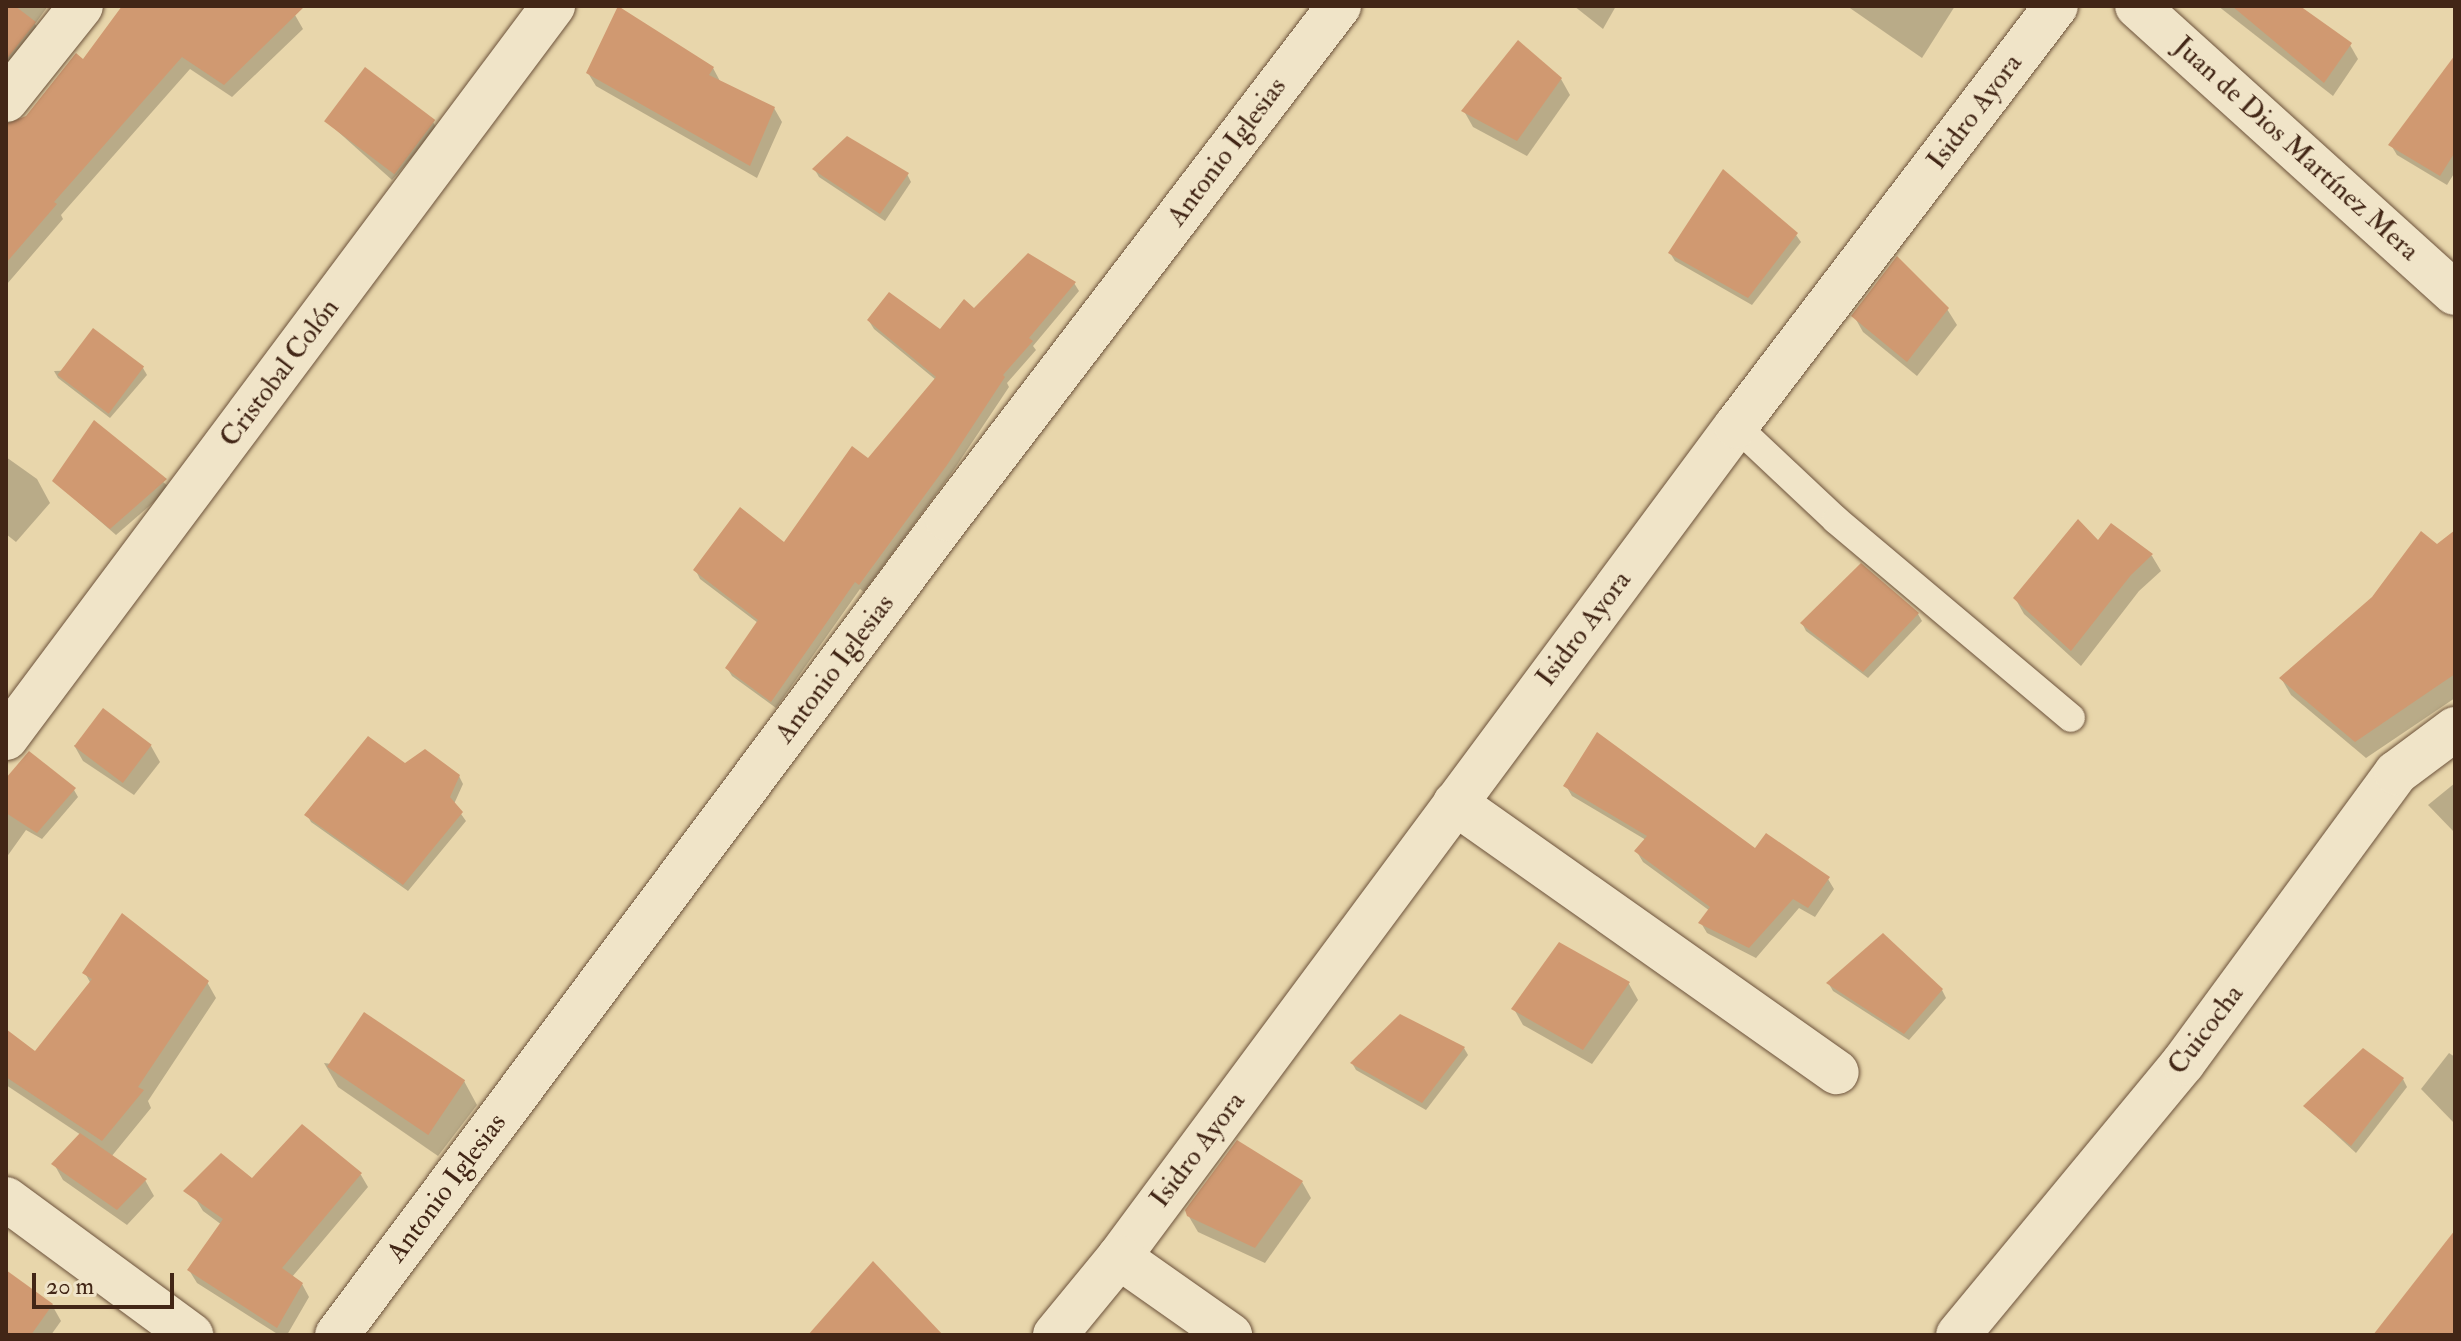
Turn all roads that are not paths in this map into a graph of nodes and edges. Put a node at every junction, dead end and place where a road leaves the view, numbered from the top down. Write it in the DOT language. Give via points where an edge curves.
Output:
graph roads {
  1 [pos="81,6"];
  2 [pos="553,6"];
  3 [pos="1339,6"];
  4 [pos="2056,6"];
  5 [pos="2137,6"];
  6 [pos="6,100"];
  7 [pos="2455,293"];
  8 [pos="1736,426"];
  9 [pos="2071,718"];
  10 [pos="2455,729"];
  11 [pos="6,738"];
  12 [pos="1455,803"];
  13 [pos="1837,1072"];
  14 [pos="6,1199"];
  15 [pos="1119,1257"];
  16 [pos="191,1335"];
  17 [pos="337,1335"];
  18 [pos="1055,1335"];
  19 [pos="1230,1335"];
  20 [pos="1958,1335"];
  1 -- 6 [label="street"];
  2 -- 11 [label="street, Cristobal Colón"];
  3 -- 17 [label="street, Antonio Iglesias" via="957,506"];
  4 -- 8 [label="street, Isidro Ayora"];
  5 -- 7 [label="street, Juan de Dios Martínez Mera"];
  8 -- 9 [label="lane" via="1836,520"];
  8 -- 12 [label="street, Isidro Ayora"];
  10 -- 20 [label="street, Cuicocha" via="2396,773 2183,1063"];
  12 -- 13 [label="street"];
  12 -- 15 [label="street, Isidro Ayora"];
  14 -- 16 [label="street"];
  15 -- 18 [label="street, Isidro Ayora"];
  15 -- 19 [label="street"];
}
